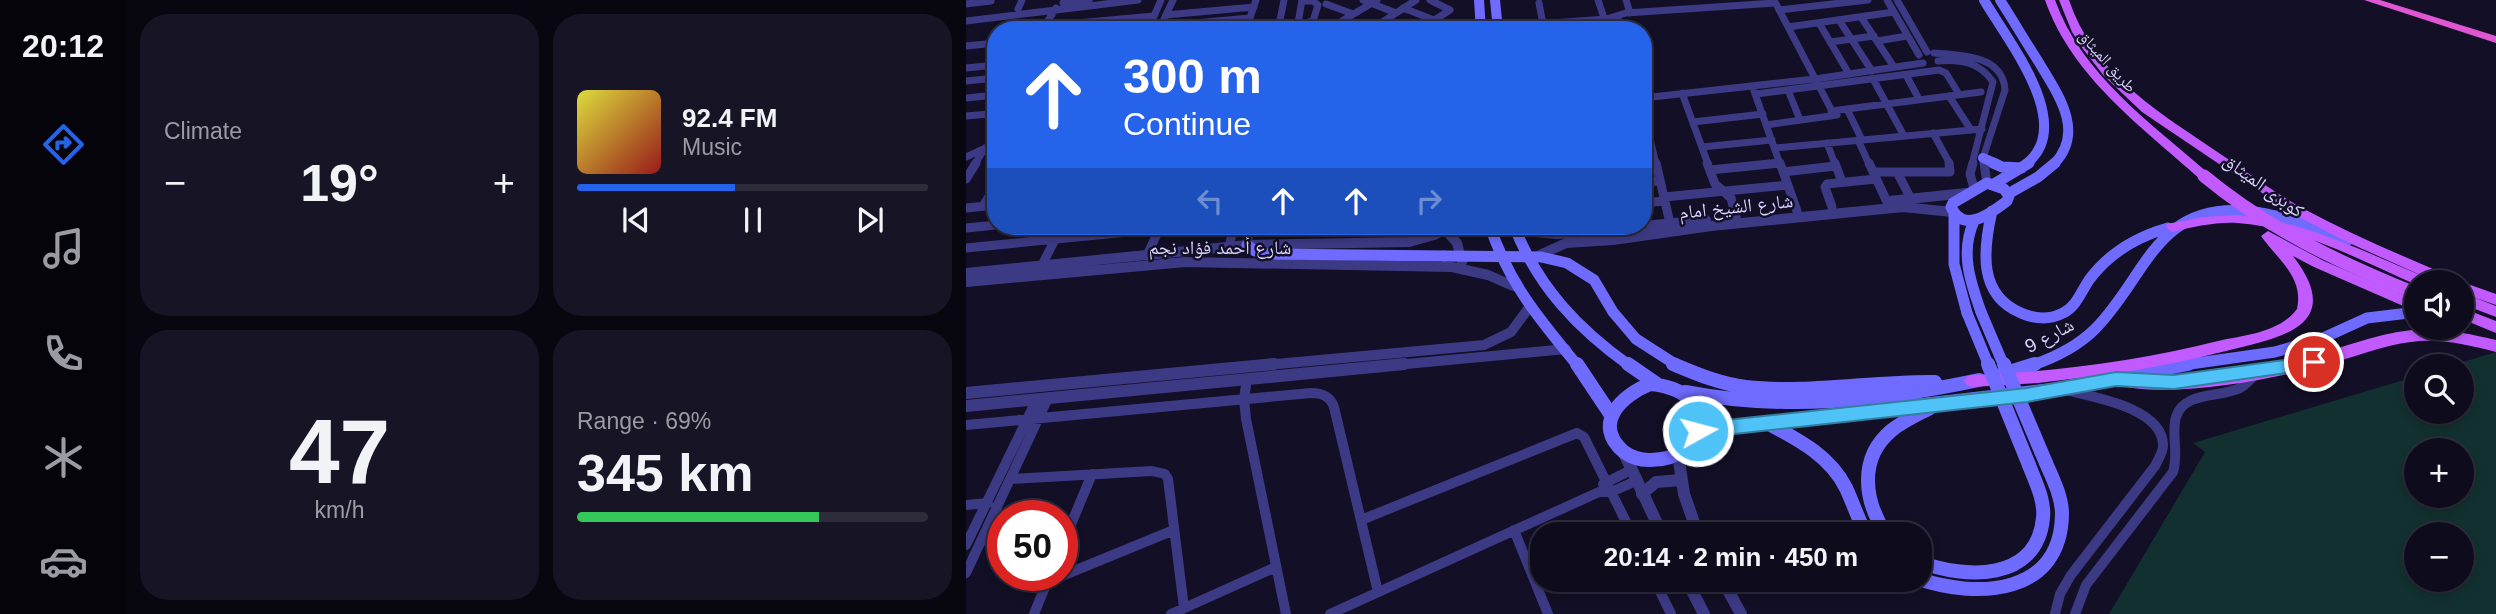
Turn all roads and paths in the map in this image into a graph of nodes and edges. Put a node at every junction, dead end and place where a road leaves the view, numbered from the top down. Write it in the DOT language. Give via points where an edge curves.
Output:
graph roads {
  1 [pos="1022,0"];
  2 [pos="1138,0"];
  3 [pos="1161,0"];
  4 [pos="1173,0"];
  5 [pos="1284,0"];
  6 [pos="1363,0"];
  7 [pos="1416,0"];
  8 [pos="1430,0"];
  9 [pos="1479,0"];
  10 [pos="1495,0"];
  11 [pos="1598,0"];
  12 [pos="1626,0"];
  13 [pos="1662,0"];
  14 [pos="1699,0"];
  15 [pos="1868,0"];
  16 [pos="1887,0"];
  17 [pos="1898,0"];
  18 [pos="1984,0"];
  19 [pos="2000,0"];
  20 [pos="2050,0"];
  21 [pos="2064,0"];
  22 [pos="2369,0"];
  23 [pos="2387,0"];
  24 [pos="991,1"];
  25 [pos="1302,1"];
  26 [pos="1852,1"];
  27 [pos="1330,2"];
  28 [pos="1374,2"];
  29 [pos="1443,2"];
  30 [pos="1539,2"];
  31 [pos="1087,3"];
  32 [pos="1255,3"];
  33 [pos="1746,3"];
  34 [pos="1810,3"];
  35 [pos="1839,3"];
  36 [pos="966,4"];
  37 [pos="1776,4"];
  38 [pos="1317,6"];
  39 [pos="1056,7"];
  40 [pos="1404,8"];
  41 [pos="1018,9"];
  42 [pos="1703,9"];
  43 [pos="1667,12"];
  44 [pos="1894,12"];
  45 [pos="985,13"];
  46 [pos="1396,13"];
  47 [pos="1630,13"];
  48 [pos="1353,14"];
  49 [pos="1166,15"];
  50 [pos="966,16"];
  51 [pos="1154,16"];
  52 [pos="1603,16"];
  53 [pos="1614,16"];
  54 [pos="1861,17"];
  55 [pos="1250,18"];
  56 [pos="1126,19"];
  57 [pos="1850,19"];
  58 [pos="975,20"];
  59 [pos="1434,20"];
  60 [pos="1839,20"];
  61 [pos="1047,21"];
  62 [pos="1077,21"];
  63 [pos="1100,21"];
  64 [pos="1152,21"];
  65 [pos="1163,21"];
  66 [pos="1223,21"];
  67 [pos="1249,21"];
  68 [pos="1280,21"];
  69 [pos="1298,21"];
  70 [pos="1310,21"];
  71 [pos="1342,21"];
  72 [pos="1384,21"];
  73 [pos="1481,21"];
  74 [pos="1497,21"];
  75 [pos="1541,21"];
  76 [pos="1564,21"];
  77 [pos="1568,21"];
  78 [pos="1618,21"];
  79 [pos="966,22"];
  80 [pos="1819,23"];
  81 [pos="2456,25"];
  82 [pos="1788,27"];
  83 [pos="966,32"];
  84 [pos="2496,33"];
  85 [pos="1908,36"];
  86 [pos="1875,38"];
  87 [pos="1852,39"];
  88 [pos="2496,41"];
  89 [pos="1830,42"];
  90 [pos="987,44"];
  91 [pos="966,48"];
  92 [pos="987,48"];
  93 [pos="1931,53"];
  94 [pos="1919,55"];
  95 [pos="1938,61"];
  96 [pos="1923,63"];
  97 [pos="987,66"];
  98 [pos="1894,67"];
  99 [pos="966,68"];
  100 [pos="1849,74"];
  101 [pos="1873,75"];
  102 [pos="1906,75"];
  103 [pos="2112,78"];
  104 [pos="987,79"];
  105 [pos="966,81"];
  106 [pos="1817,83"];
  107 [pos="1754,90"];
  108 [pos="1788,90"];
  109 [pos="1981,92"];
  110 [pos="1682,93"];
  111 [pos="1959,94"];
  112 [pos="987,96"];
  113 [pos="1652,96"];
  114 [pos="1949,96"];
  115 [pos="966,98"];
  116 [pos="1919,99"];
  117 [pos="1886,104"];
  118 [pos="2139,104"];
  119 [pos="1848,111"];
  120 [pos="1833,113"];
  121 [pos="987,114"];
  122 [pos="1763,114"];
  123 [pos="966,116"];
  124 [pos="1800,120"];
  125 [pos="1693,122"];
  126 [pos="1766,125"];
  127 [pos="1982,129"];
  128 [pos="1971,130"];
  129 [pos="1933,133"];
  130 [pos="1904,136"];
  131 [pos="1860,140"];
  132 [pos="1827,143"];
  133 [pos="1773,144"];
  134 [pos="1702,147"];
  135 [pos="985,148"];
  136 [pos="1652,153"];
  137 [pos="966,157"];
  138 [pos="1983,158"];
  139 [pos="1652,162"];
  140 [pos="1656,162"];
  141 [pos="1780,163"];
  142 [pos="1835,166"];
  143 [pos="2022,168"];
  144 [pos="1710,170"];
  145 [pos="1783,172"];
  146 [pos="1897,172"];
  147 [pos="1874,176"];
  148 [pos="2208,178"];
  149 [pos="966,179"];
  150 [pos="1652,181"];
  151 [pos="1660,181"];
  152 [pos="1842,182"];
  153 [pos="1990,183"];
  154 [pos="1788,186"];
  155 [pos="1970,191"];
  156 [pos="1724,192"];
  157 [pos="2008,194"];
  158 [pos="1664,199"];
  159 [pos="1911,199"];
  160 [pos="987,200"];
  161 [pos="1652,201"];
  162 [pos="1886,202"];
  163 [pos="983,206"];
  164 [pos="987,206"];
  165 [pos="1832,207"];
  166 [pos="966,208"];
  167 [pos="1797,211"];
  168 [pos="1992,211"];
  169 [pos="1953,214"];
  170 [pos="1736,217"];
  171 [pos="1975,221"];
  172 [pos="1670,223"];
  173 [pos="1652,225"];
  174 [pos="987,226"];
  175 [pos="2172,227"];
  176 [pos="966,228"];
  177 [pos="1057,235"];
  178 [pos="1090,235"];
  179 [pos="1156,235"];
  180 [pos="1232,235"];
  181 [pos="1249,235"];
  182 [pos="1412,235"];
  183 [pos="1445,235"];
  184 [pos="1492,235"];
  185 [pos="1518,235"];
  186 [pos="1615,235"];
  187 [pos="1649,235"];
  188 [pos="1652,235"];
  189 [pos="2268,236"];
  190 [pos="1055,239"];
  191 [pos="1614,240"];
  192 [pos="1247,246"];
  193 [pos="1229,247"];
  194 [pos="966,248"];
  195 [pos="2372,248"];
  196 [pos="1147,255"];
  197 [pos="1529,260"];
  198 [pos="1042,265"];
  199 [pos="1461,268"];
  200 [pos="2422,270"];
  201 [pos="2404,274"];
  202 [pos="968,282"];
  203 [pos="2404,282"];
  204 [pos="1513,286"];
  205 [pos="2404,288"];
  206 [pos="2474,292"];
  207 [pos="2496,300"];
  208 [pos="2404,301"];
  209 [pos="2474,306"];
  210 [pos="1528,309"];
  211 [pos="2474,311"];
  212 [pos="1974,312"];
  213 [pos="2404,313"];
  214 [pos="2474,316"];
  215 [pos="2474,319"];
  216 [pos="2494,320"];
  217 [pos="2474,333"];
  218 [pos="2496,344"];
  219 [pos="1566,349"];
  220 [pos="1428,356"];
  221 [pos="2256,373"];
  222 [pos="1247,379"];
  223 [pos="2116,379"];
  224 [pos="1964,383"];
  225 [pos="1657,384"];
  226 [pos="2061,389"];
  227 [pos="1685,392"];
  228 [pos="966,393"];
  229 [pos="1043,399"];
  230 [pos="1244,400"];
  231 [pos="1935,405"];
  232 [pos="966,406"];
  233 [pos="1611,415"];
  234 [pos="1033,419"];
  235 [pos="1769,424"];
  236 [pos="966,425"];
  237 [pos="1698,431"];
  238 [pos="1623,451"];
  239 [pos="1678,454"];
  240 [pos="1092,474"];
  241 [pos="1634,475"];
  242 [pos="1010,479"];
  243 [pos="1681,480"];
  244 [pos="1605,488"];
  245 [pos="1642,494"];
  246 [pos="990,500"];
  247 [pos="987,503"];
  248 [pos="966,505"];
  249 [pos="987,505"];
  250 [pos="1078,508"];
  251 [pos="1361,520"];
  252 [pos="1625,522"];
  253 [pos="1656,522"];
  254 [pos="1694,522"];
  255 [pos="1861,522"];
  256 [pos="1877,522"];
  257 [pos="1174,530"];
  258 [pos="1514,530"];
  259 [pos="966,545"];
  260 [pos="1276,567"];
  261 [pos="1932,567"];
  262 [pos="1078,568"];
  263 [pos="966,573"];
  264 [pos="1932,584"];
  265 [pos="1044,591"];
  266 [pos="1378,592"];
  267 [pos="1660,592"];
  268 [pos="1693,592"];
  269 [pos="1729,592"];
  270 [pos="1184,608"];
  271 [pos="1034,614"];
  272 [pos="1171,614"];
  273 [pos="1286,614"];
  274 [pos="1330,614"];
  275 [pos="1548,614"];
  276 [pos="1671,614"];
  277 [pos="1704,614"];
  278 [pos="1741,614"];
  279 [pos="2054,614"];
  280 [pos="2075,614"];
  1 -- 41 [label="street"];
  2 -- 31 [label="street"];
  3 -- 51 [label="street"];
  4 -- 49 [label="street"];
  5 -- 68 [label="street"];
  6 -- 28 [label="street"];
  7 -- 40 [label="street"];
  8 -- 29 [label="street"];
  9 -- 73 [label="main road"];
  10 -- 74 [label="main road"];
  11 -- 52 [label="street"];
  12 -- 47 [label="street"];
  13 -- 43 [label="street"];
  14 -- 42 [label="street"];
  15 -- 26 [label="street"];
  16 -- 44 [label="street"];
  17 -- 93 [label="street"];
  18 -- 143 [label="main road" via="2034,85 2046,115 2044,141"];
  19 -- 157 [label="main road" via="2061,99 2070,130 2055,164"];
  20 -- 148 [label="main road, طريق الميثاق" via="2061,31 2081,60"];
  21 -- 103 [label="main road, طريق الميثاق" via="2077,33"];
  22 -- 81 [label="highway"];
  23 -- 81 [label="highway"];
  24 -- 36 [label="street"];
  24 -- 45 [label="street"];
  25 -- 38 [label="street"];
  25 -- 69 [label="street"];
  26 -- 35 [label="street"];
  27 -- 38 [label="street"];
  27 -- 48 [label="street"];
  28 -- 46 [label="street"];
  28 -- 48 [label="street"];
  29 -- 59 [label="street" via="1450,9"];
  30 -- 75 [label="street"];
  31 -- 39 [label="street"];
  31 -- 62 [label="street"];
  32 -- 49 [label="street"];
  32 -- 55 [label="street"];
  33 -- 37 [label="street"];
  33 -- 42 [label="street"];
  34 -- 35 [label="street"];
  34 -- 37 [label="street"];
  35 -- 57 [label="street"];
  37 -- 82 [label="street"];
  38 -- 70 [label="street"];
  39 -- 41 [label="street"];
  39 -- 58 [label="street"];
  39 -- 61 [label="street"];
  40 -- 46 [label="street"];
  40 -- 59 [label="street"];
  41 -- 45 [label="street"];
  42 -- 43 [label="street"];
  43 -- 47 [label="street"];
  44 -- 54 [label="street"];
  44 -- 85 [label="street"];
  45 -- 50 [label="street"];
  46 -- 72 [label="street"];
  47 -- 53 [label="street"];
  48 -- 71 [label="street"];
  49 -- 65 [label="street"];
  51 -- 56 [label="street"];
  51 -- 64 [label="street"];
  52 -- 53 [label="street"];
  52 -- 76 [label="street"];
  53 -- 77 [label="street"];
  53 -- 78 [label="street"];
  54 -- 57 [label="street"];
  54 -- 86 [label="street"];
  55 -- 66 [label="street"];
  55 -- 67 [label="street"];
  56 -- 63 [label="street"];
  57 -- 60 [label="street"];
  58 -- 79 [label="street"];
  58 -- 83 [label="street"];
  60 -- 80 [label="street"];
  60 -- 87 [label="street"];
  80 -- 82 [label="street"];
  80 -- 89 [label="street"];
  81 -- 84 [label="highway"];
  81 -- 88 [label="highway"];
  82 -- 106 [label="street"];
  85 -- 86 [label="street"];
  85 -- 94 [label="street"];
  86 -- 87 [label="street"];
  86 -- 98 [label="street"];
  87 -- 89 [label="street"];
  87 -- 101 [label="street"];
  89 -- 100 [label="street"];
  90 -- 91 [label="street"];
  91 -- 92 [label="street"];
  93 -- 94 [label="street"];
  93 -- 95 [label="street"];
  93 -- 138 [label="street" via="1980,60 2004,80"];
  94 -- 96 [label="street"];
  95 -- 96 [label="street"];
  95 -- 127 [label="street" via="1970,63 1990,76 1993,87"];
  96 -- 98 [label="street"];
  97 -- 99 [label="street"];
  98 -- 101 [label="street"];
  100 -- 101 [label="street"];
  100 -- 106 [label="street"];
  101 -- 102 [label="street"];
  101 -- 106 [label="street"];
  101 -- 117 [label="street"];
  102 -- 111 [label="street" via="1944,71"];
  102 -- 116 [label="street"];
  103 -- 118 [label="main road, كوبرى الميثاق"];
  104 -- 105 [label="street"];
  106 -- 107 [label="street"];
  106 -- 108 [label="street"];
  106 -- 120 [label="street"];
  107 -- 108 [label="street"];
  107 -- 110 [label="street"];
  107 -- 122 [label="street"];
  108 -- 124 [label="street"];
  109 -- 111 [label="street"];
  110 -- 113 [label="street"];
  110 -- 125 [label="street"];
  111 -- 114 [label="street"];
  112 -- 115 [label="street"];
  114 -- 116 [label="street"];
  114 -- 128 [label="street"];
  116 -- 117 [label="street"];
  117 -- 119 [label="street"];
  117 -- 130 [label="street"];
  118 -- 148 [label="main road, كوبرى الميثاق"];
  118 -- 195 [label="main road" via="2280,201"];
  119 -- 120 [label="street"];
  119 -- 131 [label="street"];
  120 -- 124 [label="street"];
  121 -- 123 [label="street"];
  122 -- 125 [label="street"];
  122 -- 126 [label="street"];
  124 -- 126 [label="street"];
  125 -- 134 [label="street"];
  126 -- 133 [label="street"];
  127 -- 128 [label="street"];
  127 -- 155 [label="street"];
  128 -- 129 [label="street"];
  129 -- 130 [label="street"];
  129 -- 146 [label="street" via="1951,171"];
  130 -- 131 [label="street"];
  131 -- 132 [label="street"];
  131 -- 147 [label="street"];
  132 -- 133 [label="street"];
  132 -- 142 [label="street"];
  133 -- 134 [label="street"];
  133 -- 141 [label="street"];
  134 -- 144 [label="street"];
  135 -- 137 [label="street"];
  135 -- 149 [label="street"];
  136 -- 140 [label="street"];
  138 -- 143 [label="main road" via="2001,167"];
  138 -- 153 [label="street"];
  139 -- 140 [label="street"];
  140 -- 151 [label="street"];
  141 -- 144 [label="street"];
  141 -- 145 [label="street"];
  142 -- 145 [label="street"];
  142 -- 152 [label="street"];
  143 -- 153 [label="main road"];
  144 -- 156 [label="street" via="1716,186"];
  145 -- 154 [label="street"];
  146 -- 147 [label="street"];
  146 -- 159 [label="street"];
  147 -- 152 [label="street"];
  147 -- 162 [label="street"];
  148 -- 189 [label="main road" via="2233,212"];
  148 -- 203 [label="main road, كوبرى الميثاق, bridge" via="2293,231"];
  148 -- 205 [label="main road, كوبرى الميثاق, bridge" via="2252,214 2297,242"];
  150 -- 151 [label="street"];
  151 -- 158 [label="street"];
  152 -- 165 [label="street" via="1825,186"];
  153 -- 155 [label="main road"];
  153 -- 157 [label="main road"];
  154 -- 156 [label="street"];
  154 -- 167 [label="street"];
  155 -- 159 [label="street, شارع الشيخ امام"];
  155 -- 169 [label="main road" via="1953,203"];
  156 -- 158 [label="street"];
  156 -- 170 [label="street" via="1733,201"];
  157 -- 168 [label="main road" via="2007,201"];
  158 -- 161 [label="street"];
  158 -- 172 [label="street"];
  159 -- 162 [label="street, شارع الشيخ امام"];
  160 -- 163 [label="street"];
  162 -- 165 [label="street, شارع الشيخ امام"];
  163 -- 164 [label="street"];
  163 -- 166 [label="street"];
  165 -- 167 [label="street, شارع الشيخ امام"];
  167 -- 170 [label="street, شارع الشيخ امام"];
  168 -- 171 [label="main road"];
  168 -- 175 [label="main road" via="1984,256 1990,288 2009,308 2039,317 2071,308 2103,264 2126,245"];
  169 -- 171 [label="main road"];
  169 -- 188 [label="street, شارع الشيخ امام" via="1913,207 1879,209"];
  169 -- 212 [label="main road" via="1954,264"];
  170 -- 172 [label="street, شارع الشيخ امام"];
  171 -- 212 [label="main road" via="1966,251"];
  172 -- 173 [label="street, شارع الشيخ امام"];
  174 -- 176 [label="street"];
  175 -- 195 [label="main road, شارع 9" via="2210,212 2253,212"];
  175 -- 201 [label="main road" via="2218,219 2267,222"];
  175 -- 224 [label="main road, شارع 9" via="2158,240 2105,318 2079,343 2031,367"];
  177 -- 190 [label="street"];
  178 -- 190 [label="street"];
  179 -- 196 [label="street"];
  180 -- 193 [label="street"];
  181 -- 192 [label="street"];
  182 -- 192 [label="street, شارع أحمد فؤاد نجم" via="1375,244"];
  183 -- 199 [label="street" via="1457,243"];
  184 -- 204 [label="main road"];
  185 -- 197 [label="main road"];
  186 -- 191 [label="street"];
  187 -- 191 [label="street, شارع الشيخ امام"];
  189 -- 208 [label="main road"];
  189 -- 224 [label="main road" via="2292,264 2305,292 2303,311 2283,329 2151,361"];
  190 -- 194 [label="street"];
  190 -- 198 [label="street"];
  191 -- 197 [label="street, شارع الشيخ امام" via="1566,243"];
  192 -- 193 [label="street, شارع أحمد فؤاد نجم"];
  192 -- 224 [label="main road, bridge" via="1267,254 1541,257 1567,262 1594,281 1636,339 1681,368 1751,389 1797,390 1896,381"];
  193 -- 196 [label="street, شارع أحمد فؤاد نجم"];
  195 -- 200 [label="main road"];
  196 -- 198 [label="street, شارع أحمد فؤاد نجم"];
  197 -- 225 [label="main road" via="1580,327"];
  198 -- 202 [label="street, شارع أحمد فؤاد نجم"];
  199 -- 202 [label="street, شارع أحمد فؤاد نجم" via="1185,262"];
  199 -- 204 [label="street, شارع أحمد فؤاد نجم"];
  204 -- 210 [label="main road"];
  206 -- 207 [label="main road"];
  209 -- 216 [label="main road"];
  210 -- 219 [label="main road"];
  210 -- 220 [label="street" via="1511,332 1496,341"];
  211 -- 216 [label="main road"];
  212 -- 261 [label="main road, bridge" via="2040,494 2043,521 2026,554 2009,566 1978,575"];
  212 -- 264 [label="main road, bridge" via="2046,463 2062,522 2053,552 2022,582 1986,592"];
  213 -- 223 [label="main road" via="2358,322 2283,350"];
  214 -- 216 [label="main road"];
  215 -- 216 [label="main road"];
  217 -- 218 [label="main road"];
  218 -- 221 [label="main road" via="2412,336"];
  219 -- 220 [label="street"];
  219 -- 233 [label="main road"];
  220 -- 222 [label="street"];
  220 -- 228 [label="street"];
  221 -- 223 [label="main road" via="2163,383"];
  221 -- 280 [label="street" via="2237,390 2181,407 2175,420 2179,449 2173,471 2086,585"];
  222 -- 229 [label="street"];
  222 -- 230 [label="street"];
  223 -- 226 [label="main road"];
  224 -- 227 [label="main road, شارع 9" via="1785,405 1724,401"];
  225 -- 227 [label="main road"];
  225 -- 233 [label="main road" via="1629,393"];
  226 -- 231 [label="main road"];
  226 -- 279 [label="street" via="2135,409 2152,422 2163,445 2155,466 2064,584"];
  227 -- 237 [label="main road" via="1699,412"];
  229 -- 232 [label="street"];
  229 -- 234 [label="street"];
  230 -- 234 [label="street"];
  230 -- 251 [label="street" via="1311,393 1330,399"];
  230 -- 260 [label="street"];
  231 -- 235 [label="main road"];
  231 -- 256 [label="main road" via="1892,430 1870,460 1868,498"];
  233 -- 238 [label="main road" via="1612,434"];
  234 -- 236 [label="street"];
  234 -- 242 [label="street"];
  234 -- 246 [label="street"];
  235 -- 237 [label="main road"];
  235 -- 255 [label="main road" via="1811,448 1834,469"];
  237 -- 239 [label="main road"];
  238 -- 239 [label="main road" via="1649,461"];
  238 -- 241 [label="street"];
  239 -- 243 [label="street"];
  240 -- 242 [label="street"];
  240 -- 250 [label="street"];
  240 -- 257 [label="street" via="1162,472 1168,479"];
  241 -- 244 [label="street"];
  241 -- 245 [label="street"];
  242 -- 263 [label="street"];
  243 -- 245 [label="street" via="1656,482"];
  243 -- 254 [label="street"];
  244 -- 251 [label="street" via="1584,437 1573,433"];
  244 -- 252 [label="street"];
  244 -- 258 [label="street"];
  245 -- 253 [label="street"];
  247 -- 248 [label="street"];
  249 -- 259 [label="street"];
  251 -- 266 [label="street"];
  257 -- 262 [label="street"];
  257 -- 270 [label="street"];
  258 -- 266 [label="street"];
  258 -- 275 [label="street"];
  260 -- 270 [label="street"];
  260 -- 273 [label="street"];
  265 -- 271 [label="street"];
  266 -- 274 [label="street"];
  267 -- 276 [label="street"];
  268 -- 277 [label="street"];
  269 -- 278 [label="street"];
  270 -- 272 [label="street"];
}
